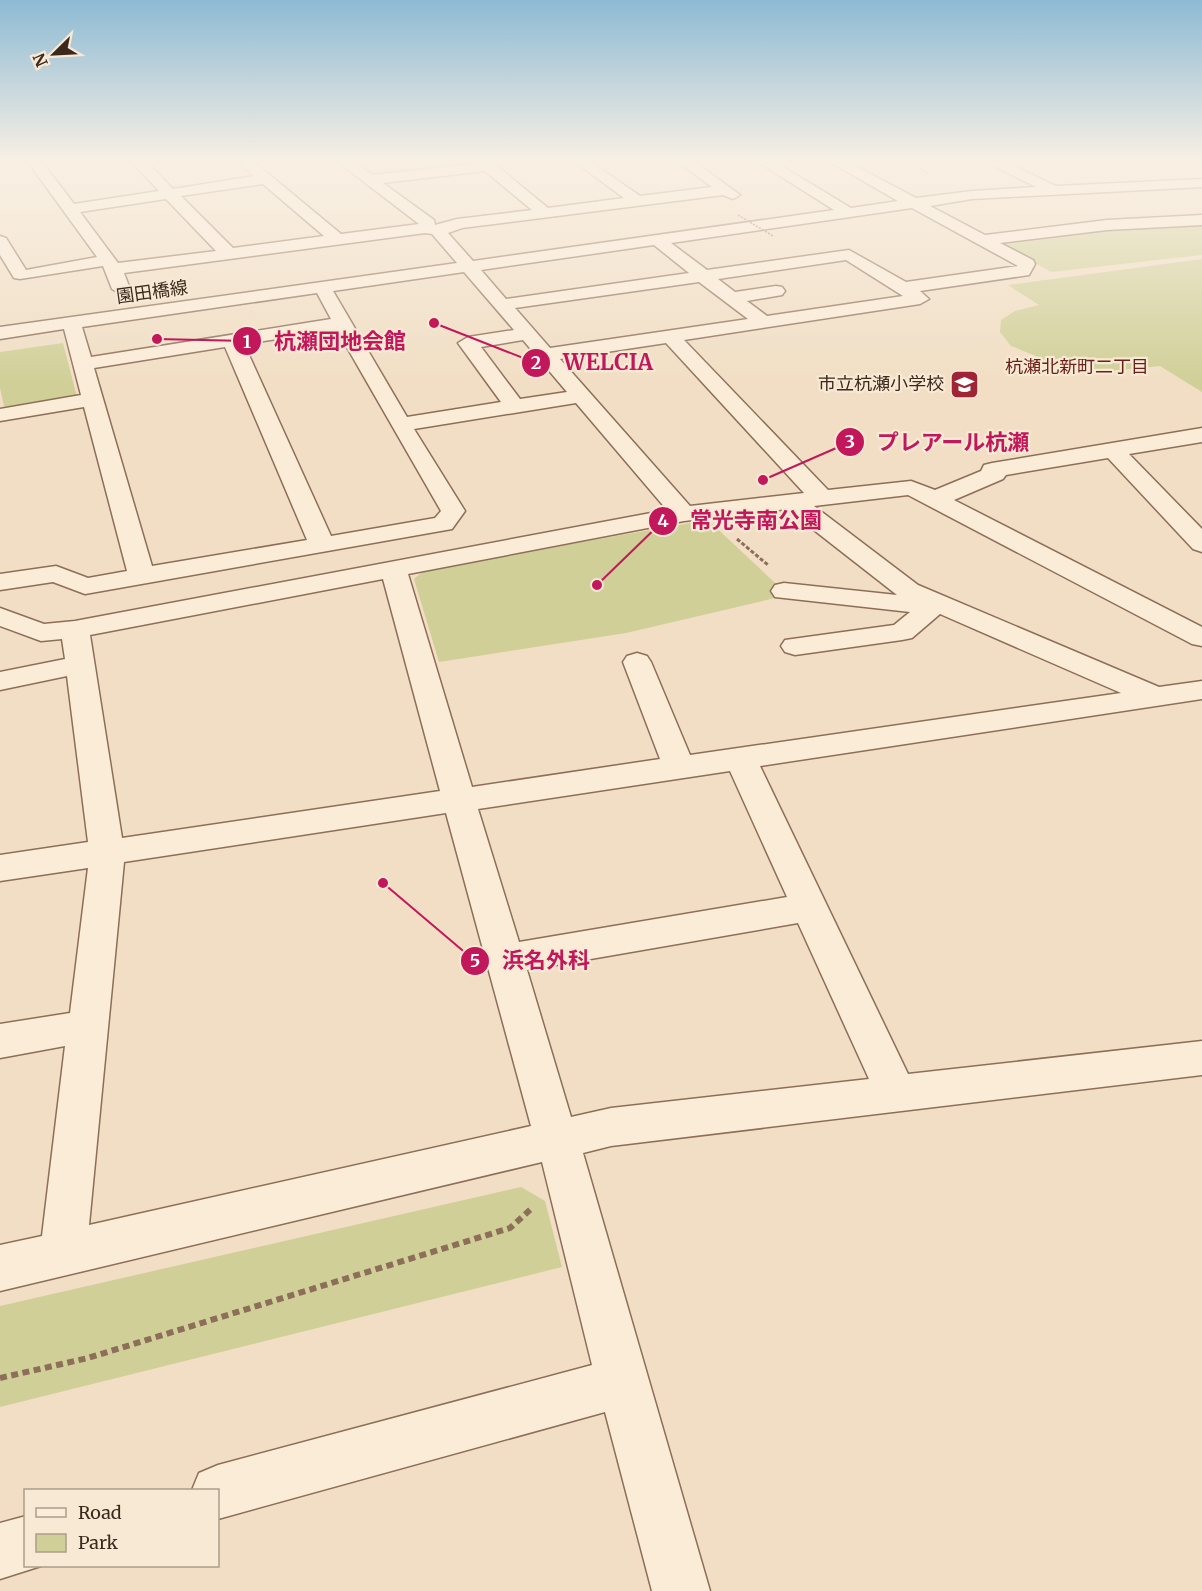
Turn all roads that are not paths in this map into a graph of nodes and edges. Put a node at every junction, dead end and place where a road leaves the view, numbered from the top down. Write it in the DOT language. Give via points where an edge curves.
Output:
graph roads {
  1 [pos="90,236"];
  2 [pos="212,236"];
  3 [pos="334,236"];
  4 [pos="363,236"];
  5 [pos="446,236"];
  6 [pos="702,236"];
  7 [pos="977,236"];
  8 [pos="1015,236"];
  9 [pos="338,240"];
  10 [pos="658,240"];
  11 [pos="984,240"];
  12 [pos="0,241"];
  13 [pos="229,254"];
  14 [pos="111,264"];
  15 [pos="468,266"];
  16 [pos="704,276"];
  17 [pos="881,276"];
  18 [pos="854,281"];
  19 [pos="322,287"];
  20 [pos="904,288"];
  21 [pos="776,291"];
  22 [pos="732,298"];
  23 [pos="500,305"];
  24 [pos="128,315"];
  25 [pos="763,322"];
  26 [pos="72,323"];
  27 [pos="343,323"];
  28 [pos="0,333"];
  29 [pos="526,334"];
  30 [pos="670,336"];
  31 [pos="232,340"];
  32 [pos="544,355"];
  33 [pos="83,364"];
  34 [pos="580,396"];
  35 [pos="93,399"];
  36 [pos="514,406"];
  37 [pos="0,415"];
  38 [pos="400,425"];
  39 [pos="1202,435"];
  40 [pos="1113,450"];
  41 [pos="823,499"];
  42 [pos="934,499"];
  43 [pos="793,502"];
  44 [pos="694,513"];
  45 [pos="1197,533"];
  46 [pos="322,545"];
  47 [pos="393,568"];
  48 [pos="142,577"];
  49 [pos="0,582"];
  50 [pos="797,591"];
  51 [pos="936,604"];
  52 [pos="0,616"];
  53 [pos="75,628"];
  54 [pos="1202,638"];
  55 [pos="795,646"];
  56 [pos="637,662"];
  57 [pos="80,665"];
  58 [pos="0,681"];
  59 [pos="1199,694"];
  60 [pos="1154,696"];
  61 [pos="741,760"];
  62 [pos="679,767"];
  63 [pos="460,798"];
  64 [pos="107,853"];
  65 [pos="0,868"];
  66 [pos="809,907"];
  67 [pos="506,959"];
  68 [pos="88,1026"];
  69 [pos="0,1041"];
  70 [pos="1202,1058"];
  71 [pos="897,1095"];
  72 [pos="556,1138"];
  73 [pos="63,1254"];
  74 [pos="0,1268"];
  75 [pos="622,1382"];
  76 [pos="219,1492"];
  77 [pos="24,1545"];
  78 [pos="0,1551"];
  79 [pos="681,1591"];
  1 -- 14 [label="street"];
  2 -- 13 [label="street"];
  3 -- 9 [label="street"];
  4 -- 9 [label="street"];
  5 -- 15 [label="street"];
  6 -- 10 [label="street, 園田橋線"];
  7 -- 11 [label="street"];
  8 -- 11 [label="street"];
  9 -- 13 [label="street"];
  10 -- 15 [label="street, 園田橋線"];
  10 -- 16 [label="street"];
  11 -- 20 [label="street" via="1027,264 1023,271"];
  12 -- 14 [label="street" via="20,274"];
  13 -- 14 [label="street"];
  14 -- 24 [label="street"];
  15 -- 19 [label="street, 園田橋線"];
  15 -- 23 [label="street"];
  16 -- 17 [label="street" via="849,255"];
  16 -- 22 [label="street"];
  16 -- 23 [label="street"];
  17 -- 18 [label="street"];
  17 -- 20 [label="street"];
  19 -- 24 [label="street, 園田橋線"];
  19 -- 27 [label="street"];
  20 -- 25 [label="street" via="920,299"];
  21 -- 22 [label="street"];
  22 -- 25 [label="street"];
  23 -- 29 [label="street"];
  24 -- 26 [label="street, 園田橋線"];
  25 -- 30 [label="street"];
  26 -- 28 [label="street, 園田橋線"];
  26 -- 33 [label="street"];
  27 -- 31 [label="street"];
  27 -- 38 [label="street"];
  29 -- 32 [label="street"];
  29 -- 36 [label="street" via="468,344"];
  30 -- 32 [label="street"];
  30 -- 41 [label="street"];
  31 -- 33 [label="street"];
  31 -- 46 [label="street"];
  32 -- 34 [label="street"];
  33 -- 35 [label="street"];
  34 -- 36 [label="street"];
  34 -- 44 [label="street"];
  35 -- 37 [label="street"];
  35 -- 48 [label="street"];
  36 -- 38 [label="street"];
  38 -- 46 [label="street" via="453,511 443,524"];
  39 -- 40 [label="street"];
  40 -- 42 [label="street" via="992,470 995,474"];
  40 -- 45 [label="street"];
  41 -- 42 [label="street" via="910,488"];
  41 -- 43 [label="street"];
  42 -- 54 [label="street"];
  43 -- 44 [label="street"];
  43 -- 51 [label="street" via="909,591"];
  44 -- 47 [label="street"];
  46 -- 48 [label="street"];
  47 -- 53 [label="street"];
  47 -- 63 [label="street"];
  48 -- 49 [label="street" via="85,586 56,574"];
  50 -- 51 [label="street" via="901,604"];
  51 -- 55 [label="street" via="902,632"];
  51 -- 60 [label="street"];
  52 -- 53 [label="street" via="41,633"];
  53 -- 57 [label="street"];
  56 -- 62 [label="street"];
  57 -- 58 [label="street"];
  57 -- 64 [label="street"];
  59 -- 60 [label="street"];
  60 -- 61 [label="street"];
  61 -- 62 [label="street"];
  61 -- 66 [label="street"];
  62 -- 63 [label="street"];
  63 -- 64 [label="street"];
  63 -- 67 [label="street"];
  64 -- 65 [label="street"];
  64 -- 68 [label="street"];
  66 -- 67 [label="street"];
  66 -- 71 [label="street"];
  67 -- 72 [label="street"];
  68 -- 69 [label="street"];
  68 -- 73 [label="street"];
  70 -- 71 [label="street"];
  71 -- 72 [label="street" via="611,1127"];
  72 -- 73 [label="street"];
  72 -- 75 [label="street" via="573,1189"];
  73 -- 74 [label="street"];
  75 -- 76 [label="street"];
  75 -- 79 [label="street"];
  77 -- 78 [label="street"];
}
